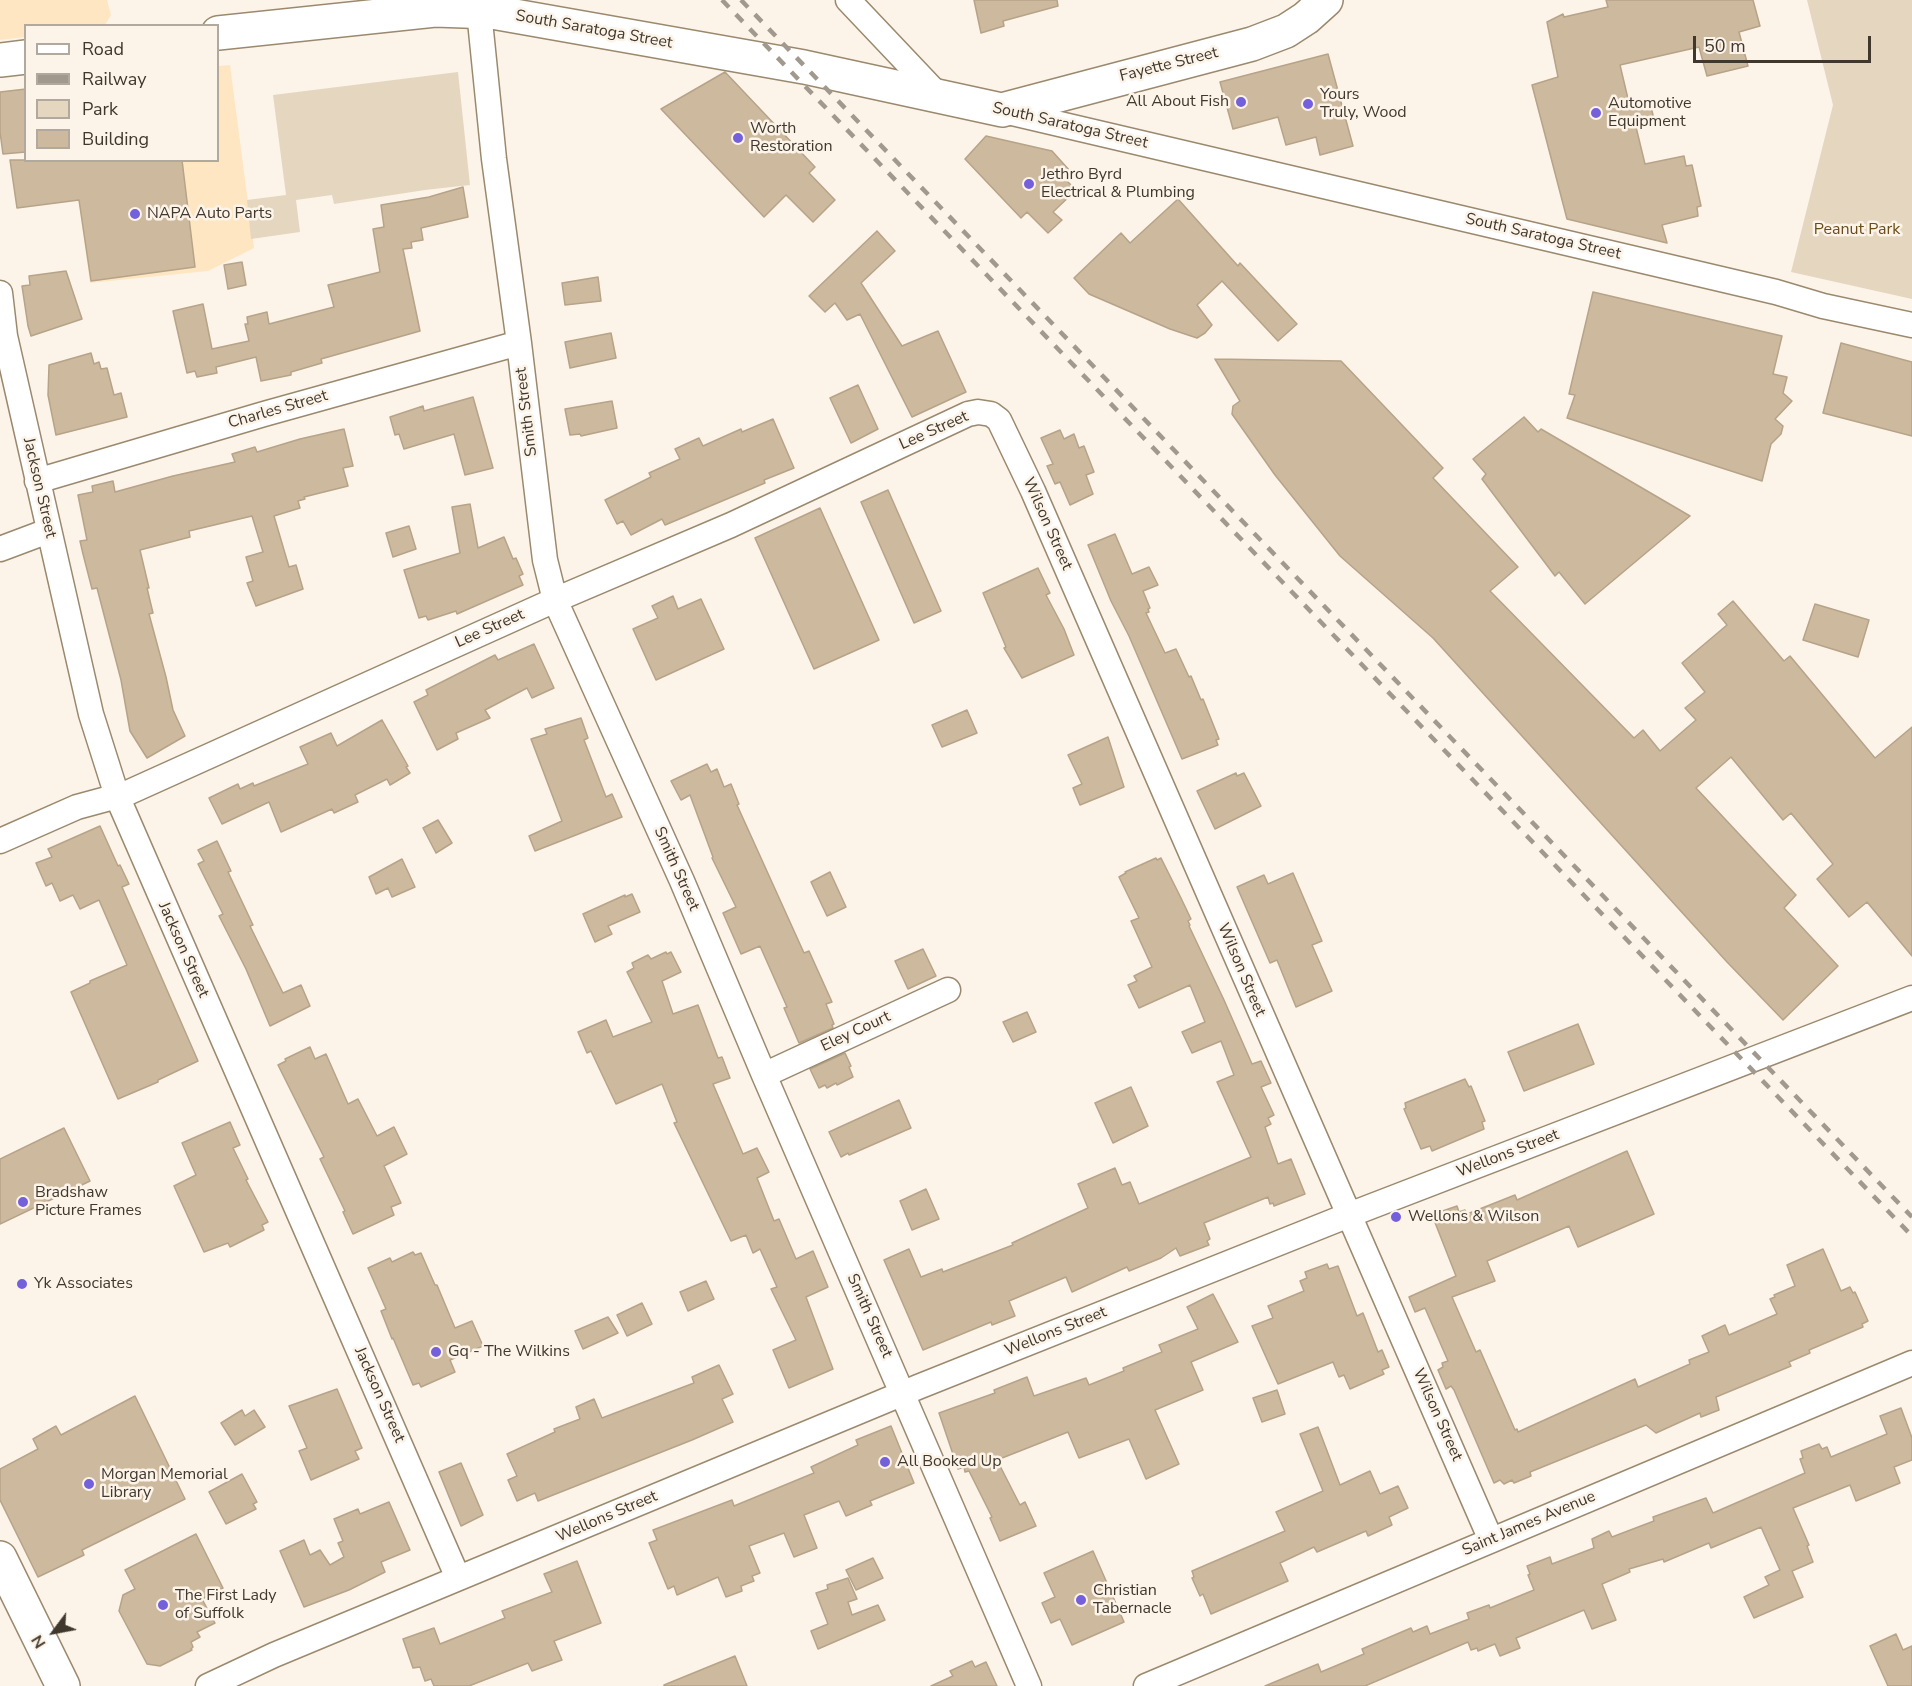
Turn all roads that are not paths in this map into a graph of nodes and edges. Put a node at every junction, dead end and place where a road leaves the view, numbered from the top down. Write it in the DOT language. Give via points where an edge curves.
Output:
graph roads {
  1 [pos="848,0"];
  2 [pos="1326,0"];
  3 [pos="479,11"];
  4 [pos="219,33"];
  5 [pos="24,57"];
  6 [pos="0,60"];
  7 [pos="938,95"];
  8 [pos="1002,110"];
  9 [pos="0,293"];
  10 [pos="1912,325"];
  11 [pos="519,343"];
  12 [pos="978,412"];
  13 [pos="37,481"];
  14 [pos="48,531"];
  15 [pos="0,549"];
  16 [pos="555,600"];
  17 [pos="117,796"];
  18 [pos="0,841"];
  19 [pos="948,990"];
  20 [pos="1912,998"];
  21 [pos="764,1075"];
  22 [pos="1349,1215"];
  23 [pos="1912,1363"];
  24 [pos="903,1394"];
  25 [pos="1491,1540"];
  26 [pos="0,1558"];
  27 [pos="458,1578"];
  28 [pos="63,1686"];
  29 [pos="208,1686"];
  30 [pos="1029,1686"];
  31 [pos="1146,1686"];
  1 -- 7 [label="street"];
  2 -- 8 [label="street, Fayette Street" via="1286,31 1252,44"];
  3 -- 4 [label="street, South Saratoga Street" via="435,10"];
  3 -- 7 [label="street, South Saratoga Street" via="804,67"];
  3 -- 11 [label="street, Smith Street"];
  5 -- 6 [label="street"];
  7 -- 8 [label="street, South Saratoga Street"];
  8 -- 10 [label="street, South Saratoga Street"];
  9 -- 13 [label="street, Jackson Street" via="5,336"];
  11 -- 13 [label="street, Charles Street"];
  11 -- 16 [label="street, Smith Street" via="545,560"];
  12 -- 16 [label="street, Lee Street"];
  12 -- 22 [label="street, Wilson Street" via="999,420 1033,491"];
  13 -- 14 [label="street, Jackson Street"];
  14 -- 15 [label="street"];
  14 -- 17 [label="street, Jackson Street" via="91,714"];
  16 -- 17 [label="street, Lee Street"];
  16 -- 21 [label="street, Smith Street" via="682,881"];
  17 -- 18 [label="street, Lee Street" via="77,807"];
  17 -- 27 [label="street, Jackson Street"];
  19 -- 21 [label="street, Eley Court"];
  20 -- 22 [label="street, Wellons Street"];
  21 -- 24 [label="street, Smith Street"];
  22 -- 24 [label="street, Wellons Street"];
  22 -- 25 [label="street, Wilson Street"];
  23 -- 25 [label="street, Saint James Avenue"];
  24 -- 27 [label="street, Wellons Street"];
  24 -- 30 [label="street, Smith Street"];
  25 -- 31 [label="street, Saint James Avenue"];
  26 -- 28 [label="street"];
  27 -- 29 [label="street, Wellons Street"];
}
